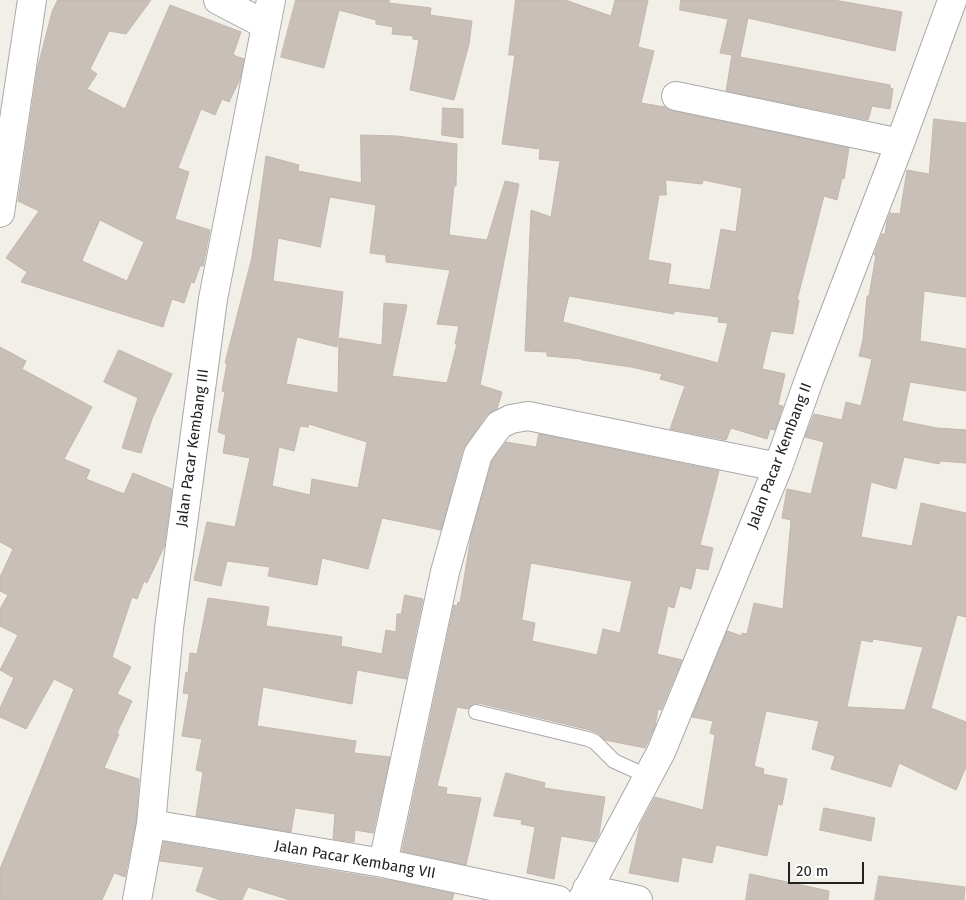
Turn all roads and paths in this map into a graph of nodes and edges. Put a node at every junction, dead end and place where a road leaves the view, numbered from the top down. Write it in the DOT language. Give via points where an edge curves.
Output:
graph roads {
  1 [pos="32,0"];
  2 [pos="218,0"];
  3 [pos="955,1"];
  4 [pos="268,13"];
  5 [pos="676,96"];
  6 [pos="900,143"];
  7 [pos="0,213"];
  8 [pos="778,467"];
  9 [pos="476,712"];
  10 [pos="647,776"];
  11 [pos="151,824"];
  12 [pos="383,863"];
  13 [pos="584,895"];
  14 [pos="137,900"];
  15 [pos="558,900"];
  16 [pos="638,900"];
  1 -- 7 [label="street"];
  2 -- 4 [label="street"];
  3 -- 6 [label="street, Jalan Pacar Kembang II"];
  4 -- 11 [label="street, Jalan Pacar Kembang III" via="224,236 204,361 169,628"];
  5 -- 6 [label="street"];
  6 -- 8 [label="street, Jalan Pacar Kembang II"];
  8 -- 10 [label="street, Jalan Pacar Kembang II" via="660,752"];
  8 -- 12 [label="street" via="528,416 499,425 478,454 444,572"];
  9 -- 10 [label="lane" via="588,739 614,761"];
  10 -- 13 [label="street, Jalan Pacar Kembang II"];
  11 -- 12 [label="street, Jalan Pacar Kembang VII"];
  11 -- 14 [label="street, Jalan Pacar Kembang III"];
  12 -- 15 [label="street, Jalan Pacar Kembang VII"];
  13 -- 16 [label="street"];
}
